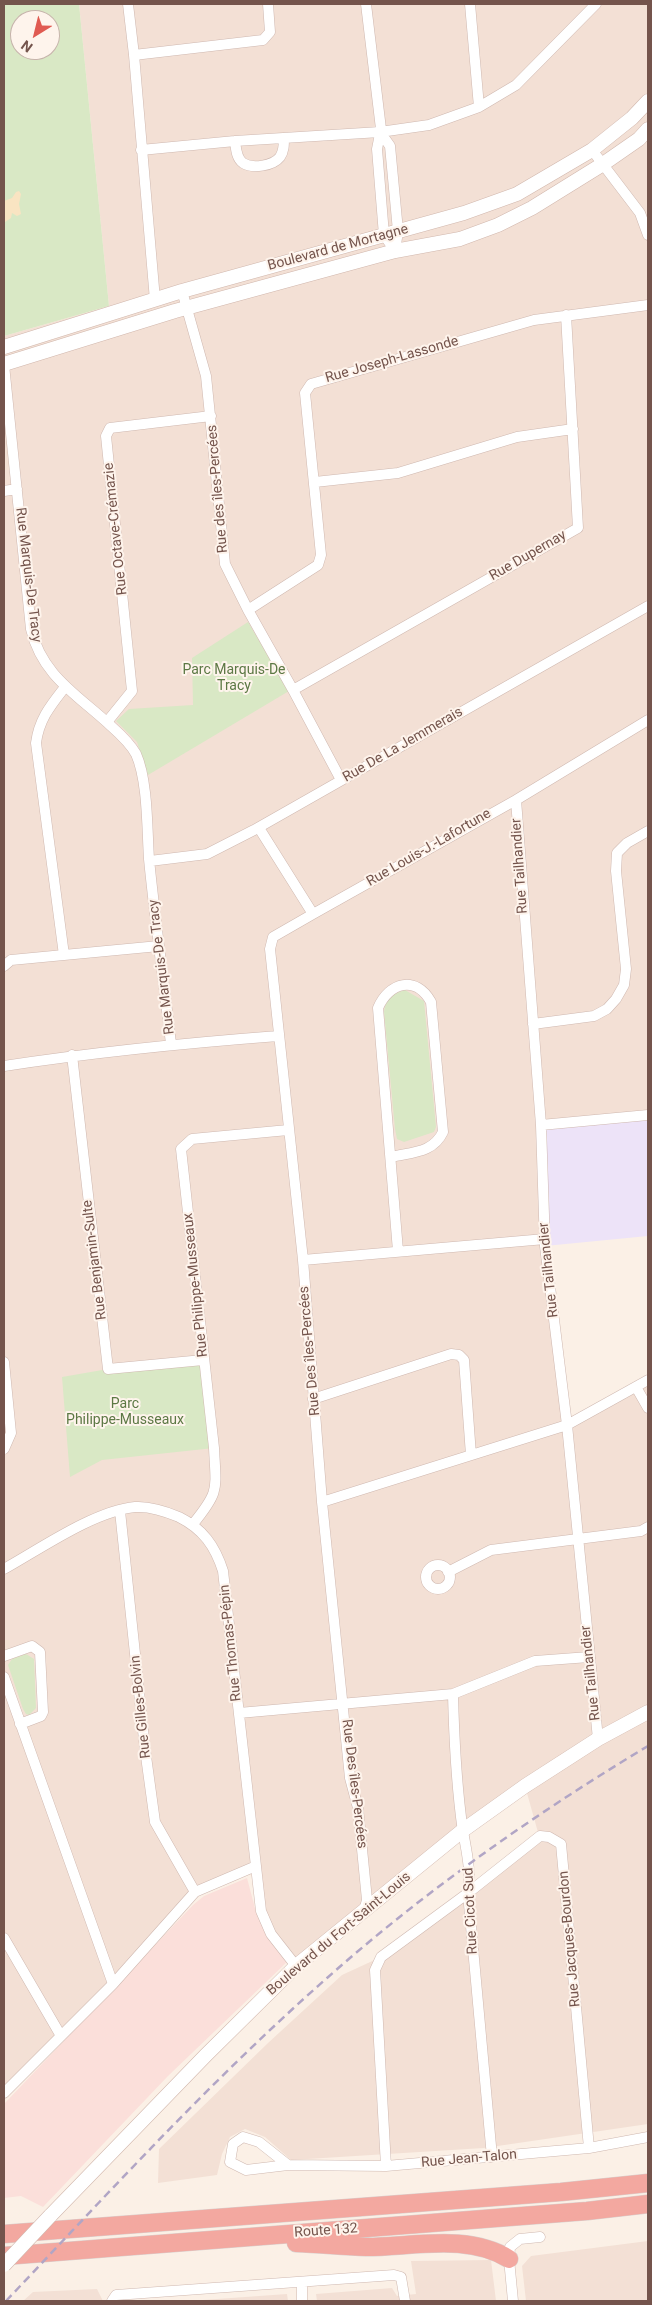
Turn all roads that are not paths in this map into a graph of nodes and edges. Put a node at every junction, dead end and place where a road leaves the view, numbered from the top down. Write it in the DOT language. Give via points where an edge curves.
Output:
graph roads {
  1 [pos="128,4"];
  2 [pos="268,4"];
  3 [pos="366,4"];
  4 [pos="470,4"];
  5 [pos="596,4"];
  6 [pos="134,55"];
  7 [pos="648,102"];
  8 [pos="479,107"];
  9 [pos="648,130"];
  10 [pos="380,132"];
  11 [pos="284,138"];
  12 [pos="235,141"];
  13 [pos="142,150"];
  14 [pos="592,150"];
  15 [pos="603,164"];
  16 [pos="398,231"];
  17 [pos="384,235"];
  18 [pos="648,235"];
  19 [pos="395,251"];
  20 [pos="182,291"];
  21 [pos="155,300"];
  22 [pos="648,305"];
  23 [pos="187,308"];
  24 [pos="566,315"];
  25 [pos="4,347"];
  26 [pos="4,365"];
  27 [pos="211,416"];
  28 [pos="573,429"];
  29 [pos="314,482"];
  30 [pos="17,489"];
  31 [pos="4,491"];
  32 [pos="648,606"];
  33 [pos="248,610"];
  34 [pos="65,687"];
  35 [pos="293,690"];
  36 [pos="648,720"];
  37 [pos="107,722"];
  38 [pos="341,780"];
  39 [pos="516,800"];
  40 [pos="258,828"];
  41 [pos="648,831"];
  42 [pos="150,861"];
  43 [pos="312,914"];
  44 [pos="160,946"];
  45 [pos="64,954"];
  46 [pos="4,966"];
  47 [pos="532,1024"];
  48 [pos="278,1036"];
  49 [pos="171,1044"];
  50 [pos="72,1055"];
  51 [pos="4,1066"];
  52 [pos="648,1115"];
  53 [pos="541,1125"];
  54 [pos="288,1130"];
  55 [pos="390,1156"];
  56 [pos="545,1239"];
  57 [pos="398,1252"];
  58 [pos="303,1260"];
  59 [pos="203,1360"];
  60 [pos="4,1362"];
  61 [pos="648,1380"];
  62 [pos="636,1387"];
  63 [pos="314,1399"];
  64 [pos="648,1408"];
  65 [pos="567,1425"];
  66 [pos="4,1449"];
  67 [pos="471,1455"];
  68 [pos="322,1502"];
  69 [pos="120,1511"];
  70 [pos="193,1524"];
  71 [pos="648,1527"];
  72 [pos="578,1538"];
  73 [pos="4,1569"];
  74 [pos="448,1572"];
  75 [pos="4,1656"];
  76 [pos="589,1657"];
  77 [pos="4,1684"];
  78 [pos="453,1694"];
  79 [pos="344,1702"];
  80 [pos="648,1712"];
  81 [pos="239,1713"];
  82 [pos="20,1724"];
  83 [pos="598,1739"];
  84 [pos="462,1830"];
  85 [pos="256,1866"];
  86 [pos="196,1892"];
  87 [pos="468,1893"];
  88 [pos="364,1912"];
  89 [pos="4,1938"];
  90 [pos="296,1966"];
  91 [pos="112,1984"];
  92 [pos="61,2036"];
  93 [pos="4,2093"];
  94 [pos="648,2137"];
  95 [pos="589,2148"];
  96 [pos="492,2157"];
  97 [pos="288,2165"];
  98 [pos="386,2166"];
  99 [pos="648,2173"];
  100 [pos="648,2183"];
  101 [pos="591,2189"];
  102 [pos="648,2204"];
  103 [pos="4,2234"];
  104 [pos="540,2237"];
  105 [pos="226,2239"];
  106 [pos="4,2256"];
  107 [pos="509,2259"];
  108 [pos="4,2265"];
  109 [pos="302,2282"];
  110 [pos="112,2301"];
  111 [pos="302,2301"];
  112 [pos="405,2301"];
  113 [pos="513,2301"];
  1 -- 6 [label="street"];
  2 -- 6 [label="street" via="270,32 263,40"];
  3 -- 10 [label="street"];
  4 -- 8 [label="street"];
  5 -- 8 [label="street" via="516,85"];
  6 -- 13 [label="street"];
  7 -- 14 [label="main road, Boulevard de Mortagne"];
  8 -- 10 [label="street" via="429,125"];
  9 -- 15 [label="main road, Boulevard de Mortagne"];
  10 -- 11 [label="street"];
  10 -- 16 [label="street" via="390,146"];
  10 -- 17 [label="street" via="376,149"];
  11 -- 12 [label="street"];
  11 -- 12 [label="street" via="284,149 279,159 252,167 242,162"];
  12 -- 13 [label="street"];
  13 -- 21 [label="street"];
  14 -- 15 [label="street"];
  14 -- 16 [label="main road, Boulevard de Mortagne" via="517,194"];
  15 -- 18 [label="street" via="640,213"];
  15 -- 19 [label="main road, Boulevard de Mortagne" via="498,225 460,239"];
  16 -- 17 [label="main road, Boulevard de Mortagne"];
  16 -- 19 [label="street"];
  17 -- 19 [label="street"];
  17 -- 20 [label="main road, Boulevard de Mortagne"];
  19 -- 23 [label="main road, Boulevard de Mortagne"];
  20 -- 21 [label="main road, Boulevard de Mortagne"];
  20 -- 23 [label="street, Rue des îles-Percées"];
  21 -- 25 [label="main road, Boulevard de Mortagne"];
  22 -- 24 [label="street, Rue Joseph-Lassonde"];
  23 -- 26 [label="main road, Boulevard de Mortagne"];
  23 -- 27 [label="street, Rue des îles-Percées" via="206,376"];
  24 -- 28 [label="street, Rue Dupernay"];
  24 -- 29 [label="street, Rue Joseph-Lassonde" via="534,320 311,384 305,393"];
  26 -- 30 [label="street, Rue Marquis-De Tracy"];
  27 -- 33 [label="street, Rue des îles-Percées" via="225,564"];
  27 -- 37 [label="street, Rue Octave-Crémazie" via="110,428 106,436 132,692"];
  28 -- 29 [label="street" via="517,437 398,473"];
  28 -- 35 [label="street, Rue Dupernay" via="578,528"];
  29 -- 33 [label="street, Rue Joseph-Lassonde" via="321,555 318,565"];
  30 -- 31 [label="street"];
  30 -- 34 [label="street, Rue Marquis-De Tracy" via="35,646 42,661"];
  32 -- 38 [label="street, Rue De La Jemmerais"];
  33 -- 35 [label="street, Rue des îles-Percées"];
  34 -- 37 [label="street, Rue Marquis-De Tracy"];
  34 -- 45 [label="street" via="45,712 38,727 36,743"];
  35 -- 38 [label="street, Rue des îles-Percées"];
  36 -- 39 [label="street, Rue Louis-J.-Lafortune"];
  37 -- 42 [label="street, Rue Marquis-De Tracy" via="125,739 142,774"];
  38 -- 40 [label="street, Rue De La Jemmerais"];
  39 -- 43 [label="street, Rue Louis-J.-Lafortune"];
  39 -- 47 [label="street, Rue Tailhandier"];
  40 -- 42 [label="street, Rue De La Jemmerais" via="207,854"];
  40 -- 43 [label="street"];
  41 -- 47 [label="street" via="617,853 626,968 624,985 616,999 594,1016"];
  42 -- 44 [label="street, Rue Marquis-De Tracy"];
  43 -- 48 [label="street, Rue Des îles-Percées" via="273,937 270,949"];
  44 -- 45 [label="street"];
  44 -- 49 [label="street, Rue Marquis-De Tracy"];
  45 -- 46 [label="street" via="11,960"];
  47 -- 53 [label="street, Rue Tailhandier"];
  48 -- 49 [label="street"];
  48 -- 54 [label="street, Rue Des îles-Percées"];
  49 -- 50 [label="street"];
  50 -- 51 [label="street"];
  50 -- 59 [label="street, Rue Benjamin-Sulte" via="108,1369"];
  52 -- 53 [label="street"];
  53 -- 56 [label="street, Rue Tailhandier"];
  54 -- 58 [label="street, Rue Des îles-Percées"];
  54 -- 59 [label="street, Rue Philippe-Musseaux" via="192,1139 181,1149"];
  55 -- 55 [label="street" via="432,1148 443,1132 431,1002 418,987 407,984 390,989 378,1008"];
  55 -- 57 [label="street"];
  56 -- 57 [label="street"];
  56 -- 65 [label="street, Rue Tailhandier"];
  57 -- 58 [label="street"];
  58 -- 63 [label="street, Rue Des îles-Percées"];
  59 -- 70 [label="street, Rue Philippe-Musseaux" via="216,1490"];
  60 -- 66 [label="street" via="11,1433"];
  61 -- 62 [label="street"];
  62 -- 64 [label="street"];
  62 -- 65 [label="street"];
  63 -- 67 [label="street" via="451,1354 459,1355 464,1360"];
  63 -- 68 [label="street, Rue Des îles-Percées"];
  65 -- 67 [label="street"];
  65 -- 72 [label="street, Rue Tailhandier"];
  67 -- 68 [label="street"];
  68 -- 79 [label="street, Rue Des îles-Percées"];
  69 -- 70 [label="street, Rue Thomas-Pépin" via="135,1507 163,1510"];
  69 -- 73 [label="street, Rue Thomas-Pépin" via="88,1522"];
  69 -- 86 [label="street, Rue Gilles-Bolvin" via="154,1822"];
  70 -- 81 [label="street, Rue Thomas-Pépin" via="216,1551 223,1571"];
  71 -- 72 [label="street" via="641,1531"];
  72 -- 74 [label="street" via="491,1550"];
  72 -- 76 [label="street, Rue Tailhandier"];
  75 -- 82 [label="street" via="32,1646 40,1652 43,1712 41,1716"];
  76 -- 78 [label="street" via="535,1661"];
  76 -- 83 [label="street, Rue Tailhandier"];
  77 -- 82 [label="street"];
  78 -- 79 [label="street"];
  78 -- 84 [label="street, Rue Cicot Sud" via="455,1765"];
  79 -- 81 [label="street"];
  79 -- 88 [label="street, Rue Des îles-Percées" via="350,1778 358,1808 367,1900"];
  80 -- 83 [label="main road, Boulevard du Fort-Saint-Louis"];
  81 -- 85 [label="street, Rue Thomas-Pépin"];
  82 -- 91 [label="street"];
  83 -- 84 [label="main road, Boulevard du Fort-Saint-Louis"];
  84 -- 87 [label="street, Rue Cicot Sud" via="471,1875"];
  84 -- 88 [label="main road, Boulevard du Fort-Saint-Louis"];
  85 -- 86 [label="street"];
  85 -- 90 [label="street, Rue Thomas-Pépin" via="261,1911 271,1934"];
  86 -- 91 [label="street"];
  87 -- 95 [label="street, Rue Jacques-Bourdon" via="540,1836 561,1844"];
  87 -- 96 [label="street, Rue Cicot Sud"];
  87 -- 98 [label="street" via="381,1957 375,1970"];
  88 -- 90 [label="main road, Boulevard du Fort-Saint-Louis"];
  89 -- 92 [label="street"];
  90 -- 108 [label="main road, Boulevard du Fort-Saint-Louis, bridge"];
  91 -- 92 [label="street"];
  92 -- 93 [label="street"];
  94 -- 95 [label="street, Rue Jean-Talon"];
  95 -- 96 [label="street, Rue Jean-Talon"];
  96 -- 98 [label="street, Rue Jean-Talon"];
  97 -- 97 [label="street, Rue Jean-Talon" via="259,2142 243,2137 233,2144 230,2162 246,2170"];
  97 -- 98 [label="street, Rue Jean-Talon"];
  99 -- 101 [label="highway"];
  100 -- 101 [label="highway, Route 132"];
  101 -- 103 [label="highway, Route 132"];
  102 -- 105 [label="highway, Route 132"];
  104 -- 107 [label="street" via="514,2242 509,2249"];
  105 -- 106 [label="highway, Route 132"];
  105 -- 107 [label="highway" via="365,2246 472,2245 491,2248"];
  107 -- 113 [label="street"];
  109 -- 110 [label="street" via="116,2295"];
  109 -- 111 [label="street"];
  109 -- 112 [label="street" via="394,2275 401,2277"];
}
